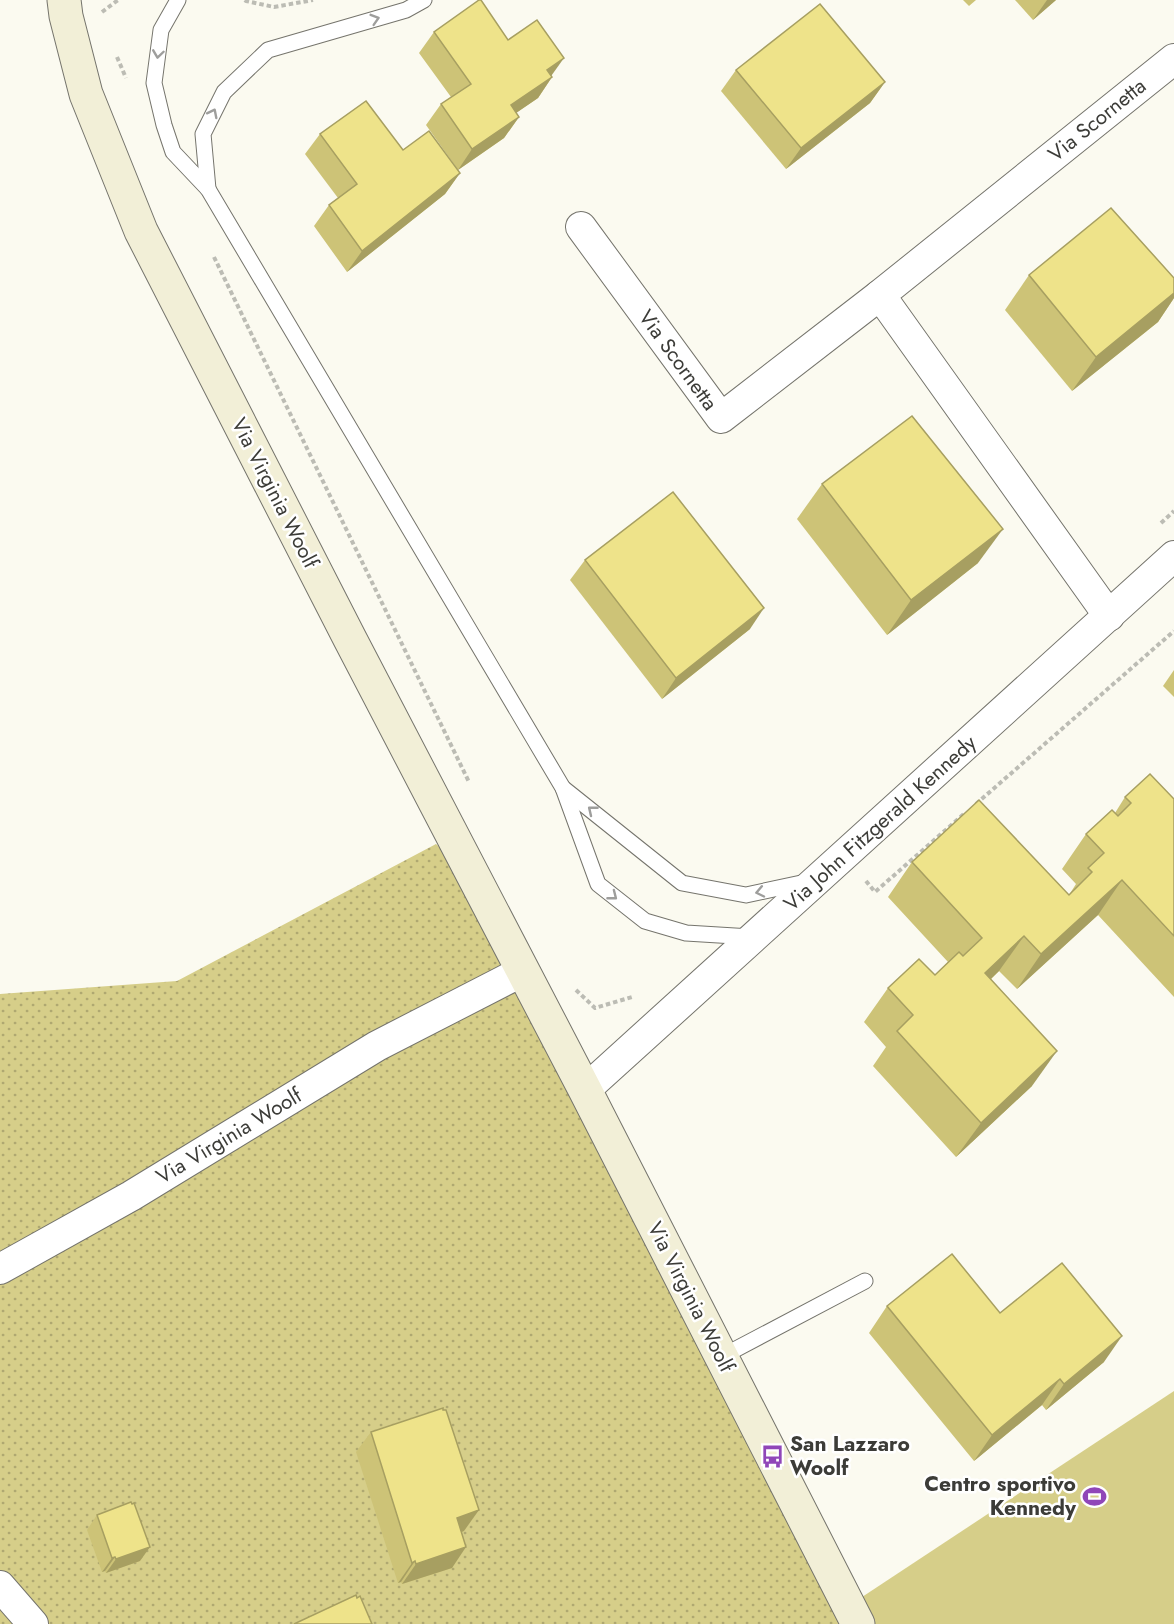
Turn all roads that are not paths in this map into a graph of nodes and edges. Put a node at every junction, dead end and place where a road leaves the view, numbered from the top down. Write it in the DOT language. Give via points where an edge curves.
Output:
graph roads {
  1 [pos="64,0"];
  2 [pos="178,0"];
  3 [pos="424,0"];
  4 [pos="1174,59"];
  5 [pos="208,189"];
  6 [pos="581,227"];
  7 [pos="880,294"];
  8 [pos="1174,556"];
  9 [pos="1109,616"];
  10 [pos="563,788"];
  11 [pos="817,880"];
  12 [pos="754,937"];
  13 [pos="523,971"];
  14 [pos="585,1090"];
  15 [pos="0,1269"];
  16 [pos="865,1281"];
  17 [pos="721,1356"];
  18 [pos="0,1586"];
  19 [pos="33,1624"];
  20 [pos="858,1624"];
  1 -- 13 [label="street, Via Virginia Woolf" via="86,94 141,231"];
  2 -- 5 [label="lane, one-way" via="161,30 154,82 173,152"];
  5 -- 3 [label="lane, one-way" via="203,134 224,92 268,51"];
  4 -- 7 [label="street, Via Scornetta"];
  5 -- 10 [label="lane"];
  6 -- 7 [label="street, Via Scornetta" via="720,418"];
  7 -- 9 [label="street"];
  8 -- 9 [label="street, Via John Fitzgerald Kennedy"];
  9 -- 11 [label="street, Via John Fitzgerald Kennedy"];
  11 -- 10 [label="lane, one-way" via="746,895 682,883"];
  10 -- 12 [label="lane, one-way" via="598,884 645,921 686,933"];
  11 -- 12 [label="street, Via John Fitzgerald Kennedy"];
  12 -- 14 [label="street, Via John Fitzgerald Kennedy"];
  13 -- 14 [label="street, Via Virginia Woolf"];
  13 -- 15 [label="street, Via Virginia Woolf" via="377,1046 131,1196"];
  14 -- 17 [label="street, Via Virginia Woolf"];
  16 -- 17 [label="lane"];
  17 -- 20 [label="street, Via Virginia Woolf"];
  18 -- 19 [label="street"];
}
